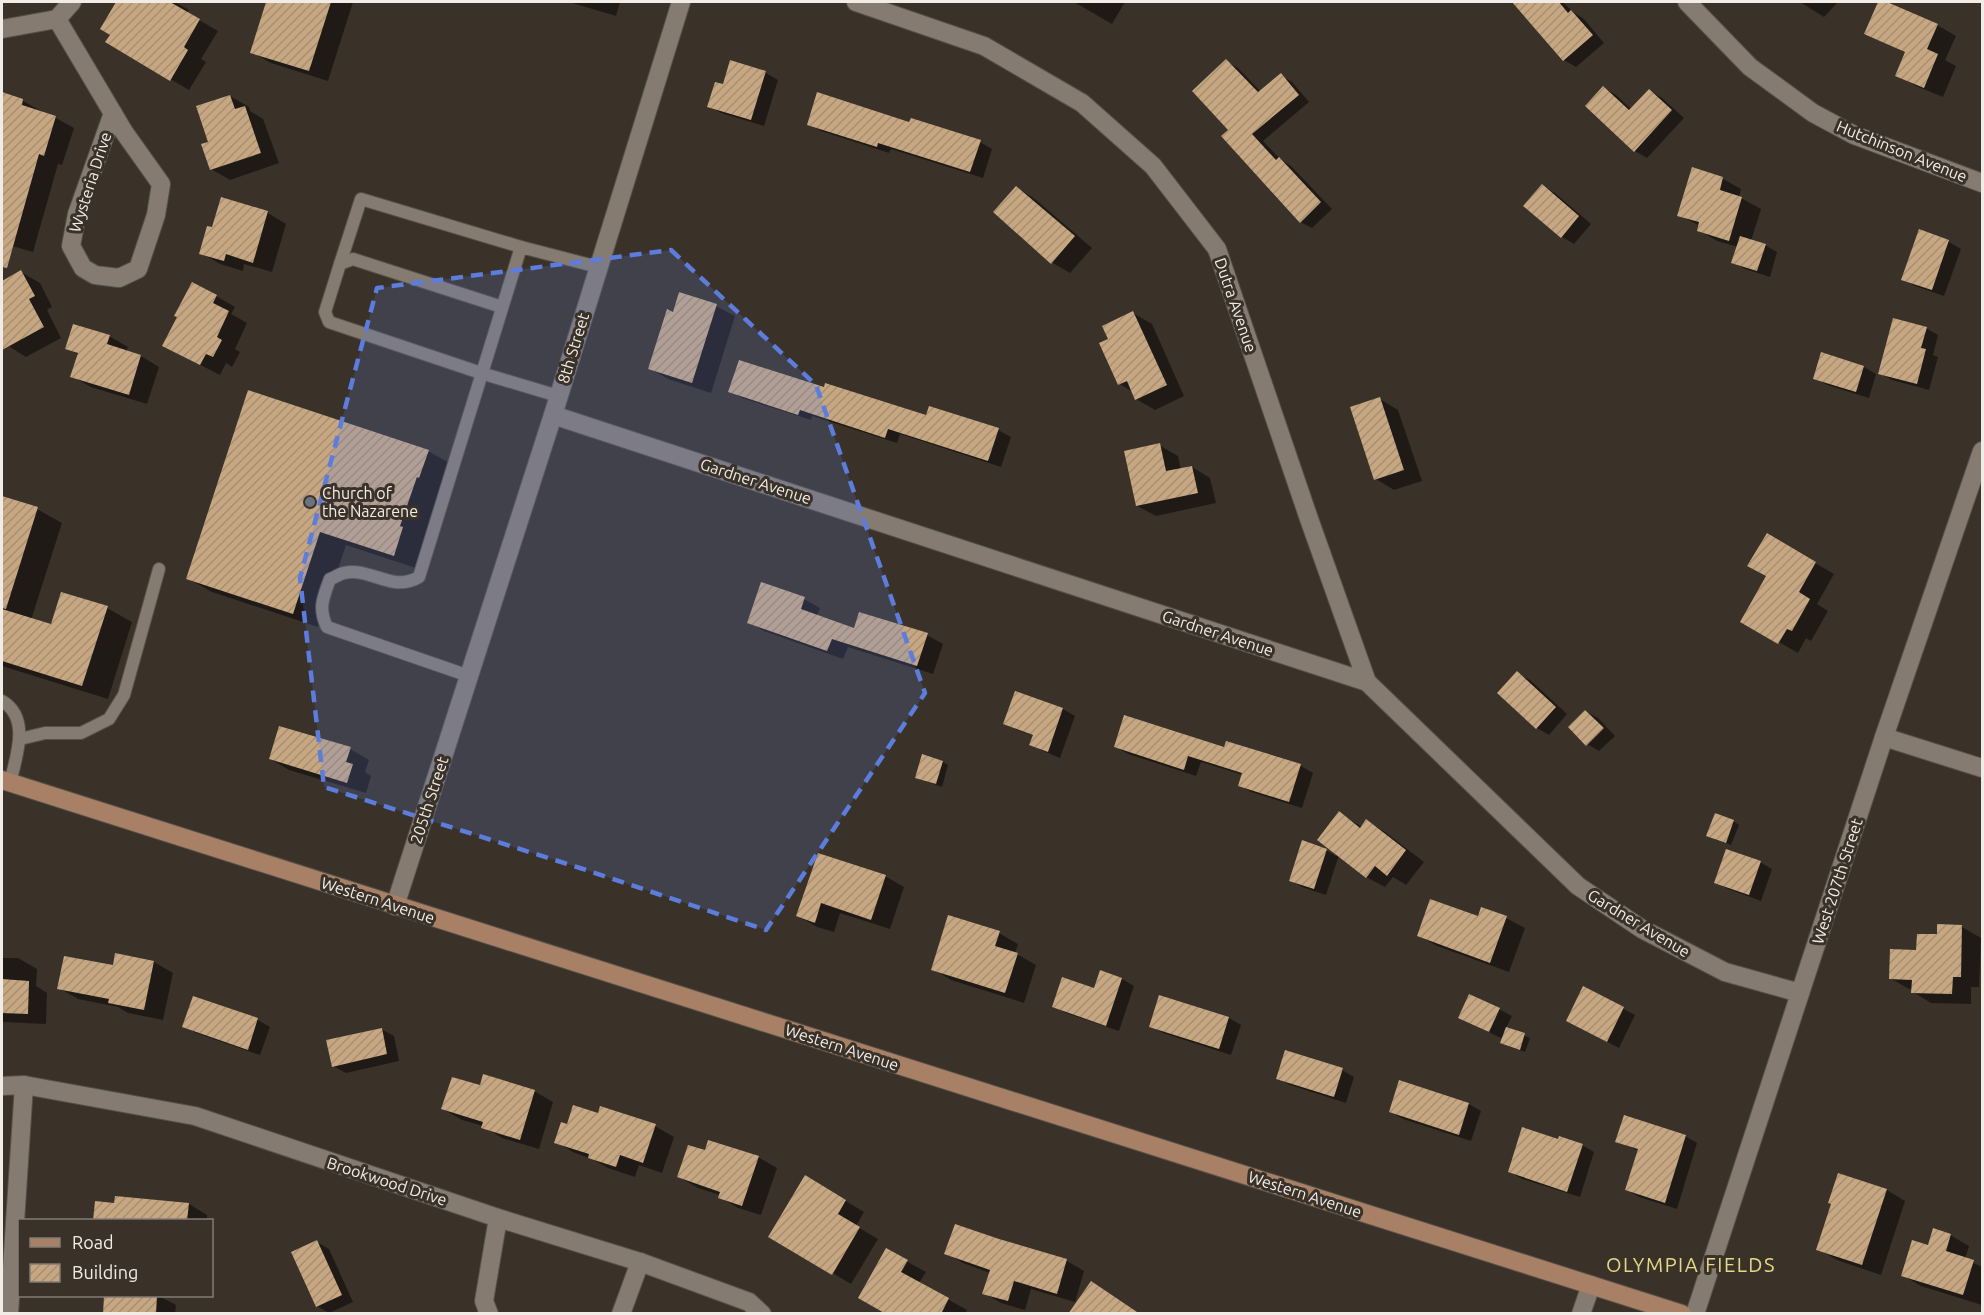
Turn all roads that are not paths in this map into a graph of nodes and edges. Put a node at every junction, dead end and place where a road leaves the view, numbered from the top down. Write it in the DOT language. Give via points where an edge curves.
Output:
graph roads {
  1 [pos="72,2"];
  2 [pos="681,2"];
  3 [pos="856,2"];
  4 [pos="1687,2"];
  5 [pos="57,19"];
  6 [pos="2,29"];
  7 [pos="113,113"];
  8 [pos="1983,183"];
  9 [pos="521,247"];
  10 [pos="340,264"];
  11 [pos="598,267"];
  12 [pos="502,307"];
  13 [pos="481,373"];
  14 [pos="558,396"];
  15 [pos="553,414"];
  16 [pos="1983,451"];
  17 [pos="159,569"];
  18 [pos="469,676"];
  19 [pos="1367,682"];
  20 [pos="463,694"];
  21 [pos="2,701"];
  22 [pos="1884,737"];
  23 [pos="20,740"];
  24 [pos="1983,768"];
  25 [pos="6,782"];
  26 [pos="395,906"];
  27 [pos="1800,993"];
  28 [pos="24,1084"];
  29 [pos="2,1086"];
  30 [pos="498,1218"];
  31 [pos="640,1262"];
  32 [pos="1591,1285"];
  33 [pos="1652,1309"];
  34 [pos="9,1314"];
  35 [pos="489,1314"];
  36 [pos="621,1314"];
  37 [pos="762,1314"];
  38 [pos="1581,1314"];
  39 [pos="1682,1314"];
  40 [pos="1695,1314"];
  1 -- 5 [label="street"];
  2 -- 11 [label="street, 8th Street"];
  3 -- 19 [label="street, Dutra Avenue" via="984,46 1082,103 1153,166 1217,249"];
  4 -- 8 [label="street, Hutchinson Avenue" via="1750,67 1813,113 1854,135"];
  5 -- 6 [label="street"];
  5 -- 7 [label="street, Wysteria Drive"];
  7 -- 7 [label="street, Wysteria Drive" via="161,184 156,215 138,269 119,279 94,275 83,268 71,246 77,214"];
  9 -- 10 [label="lane" via="361,199"];
  9 -- 11 [label="lane"];
  9 -- 12 [label="lane"];
  10 -- 12 [label="lane" via="353,259"];
  10 -- 13 [label="lane" via="325,312 329,322"];
  11 -- 14 [label="street, 8th Street"];
  12 -- 13 [label="lane"];
  13 -- 14 [label="lane"];
  13 -- 18 [label="lane" via="419,577 411,582 393,583 366,574 344,573 330,579 321,615 327,627"];
  14 -- 15 [label="street, 8th Street"];
  15 -- 18 [label="street, 8th Street"];
  15 -- 19 [label="street, Gardner Avenue"];
  16 -- 22 [label="street, West 207th Street"];
  17 -- 23 [label="lane" via="124,695 109,719 81,733 45,733"];
  18 -- 20 [label="street, 8th Street"];
  19 -- 27 [label="street, Gardner Avenue" via="1578,886 1642,929 1725,972"];
  20 -- 26 [label="street, 205th Street"];
  21 -- 23 [label="lane" via="17,718"];
  22 -- 24 [label="street"];
  22 -- 27 [label="street, West 207th Street"];
  23 -- 25 [label="lane"];
  25 -- 26 [label="main road, Western Avenue"];
  26 -- 32 [label="main road, Western Avenue"];
  27 -- 40 [label="street, West 207th Street"];
  28 -- 29 [label="street, Brookwood Drive"];
  28 -- 30 [label="street, Brookwood Drive" via="195,1116"];
  28 -- 34 [label="street"];
  30 -- 31 [label="street, Brookwood Drive"];
  30 -- 35 [label="street" via="484,1301"];
  31 -- 36 [label="street"];
  31 -- 37 [label="street, Brookwood Drive" via="749,1302"];
  32 -- 33 [label="main road, Western Avenue"];
  32 -- 38 [label="street"];
  33 -- 39 [label="main road, Western Avenue"];
}
